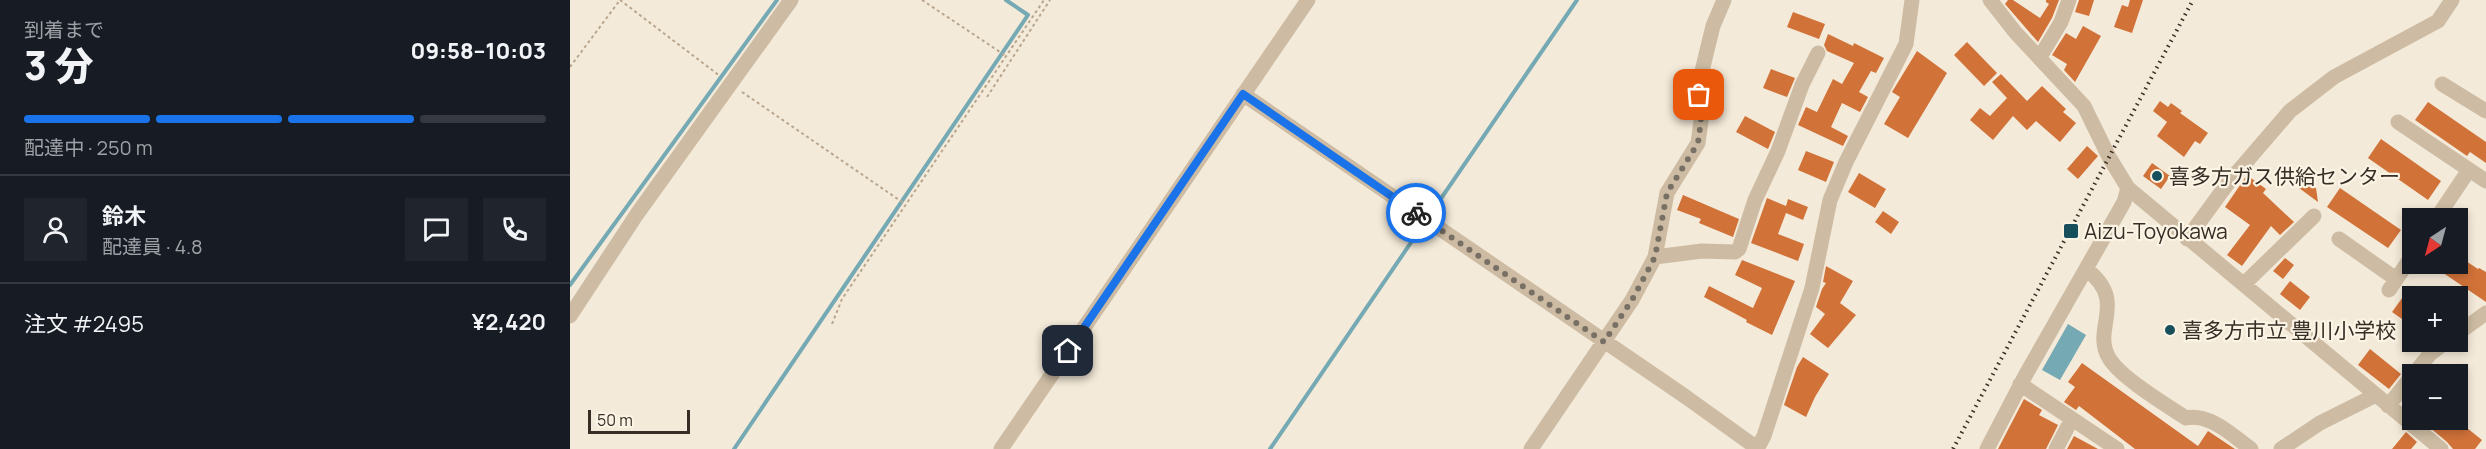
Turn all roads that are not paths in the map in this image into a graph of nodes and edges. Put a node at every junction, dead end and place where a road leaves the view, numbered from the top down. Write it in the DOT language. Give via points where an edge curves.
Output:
graph roads {
  1 [pos="791,0"];
  2 [pos="1308,0"];
  3 [pos="1724,0"];
  4 [pos="1912,0"];
  5 [pos="1990,0"];
  6 [pos="2069,0"];
  7 [pos="2452,0"];
  8 [pos="1818,52"];
  9 [pos="2040,57"];
  10 [pos="2442,84"];
  11 [pos="1243,94"];
  12 [pos="2486,111"];
  13 [pos="2398,122"];
  14 [pos="2469,170"];
  15 [pos="2486,181"];
  16 [pos="2128,188"];
  17 [pos="2443,208"];
  18 [pos="2314,216"];
  19 [pos="2187,239"];
  20 [pos="2339,239"];
  21 [pos="1655,257"];
  22 [pos="2086,269"];
  23 [pos="2402,271"];
  24 [pos="2244,284"];
  25 [pos="2486,313"];
  26 [pos="570,315"];
  27 [pos="2468,326"];
  28 [pos="1604,342"];
  29 [pos="2433,352"];
  30 [pos="2421,364"];
  31 [pos="2020,384"];
  32 [pos="2402,388"];
  33 [pos="2376,395"];
  34 [pos="2388,406"];
  35 [pos="2072,419"];
  36 [pos="1001,449"];
  37 [pos="1531,449"];
  38 [pos="1757,449"];
  39 [pos="1987,449"];
  40 [pos="2056,449"];
  41 [pos="2117,449"];
  42 [pos="2251,449"];
  43 [pos="2281,449"];
  44 [pos="2441,449"];
  1 -- 26 [label="street" via="637,214"];
  2 -- 11 [label="street"];
  3 -- 21 [label="street" via="1701,75 1698,143 1667,193"];
  4 -- 38 [label="street" via="1906,44 1830,200 1812,288"];
  5 -- 9 [label="street"];
  6 -- 9 [label="street"];
  7 -- 19 [label="street" via="2438,21 2334,77 2290,111 2228,183"];
  8 -- 21 [label="street" via="1755,200 1739,249"];
  9 -- 16 [label="street" via="2084,106"];
  10 -- 12 [label="street"];
  11 -- 28 [label="street"];
  11 -- 36 [label="street"];
  13 -- 14 [label="street"];
  14 -- 15 [label="street"];
  14 -- 17 [label="street"];
  16 -- 19 [label="street"];
  16 -- 22 [label="street"];
  18 -- 24 [label="street"];
  19 -- 24 [label="street"];
  20 -- 23 [label="street" via="2393,284"];
  21 -- 28 [label="street"];
  22 -- 31 [label="street"];
  22 -- 42 [label="street" via="2106,297 2109,309 2104,347 2115,366 2186,418 2214,422"];
  24 -- 33 [label="street"];
  25 -- 27 [label="street"];
  28 -- 37 [label="street"];
  28 -- 38 [label="street"];
  29 -- 30 [label="street"];
  31 -- 35 [label="street"];
  31 -- 39 [label="street"];
  32 -- 34 [label="street"];
  33 -- 34 [label="street"];
  33 -- 43 [label="street" via="2320,423"];
  34 -- 44 [label="street"];
  35 -- 40 [label="street"];
  35 -- 41 [label="street"];
}
